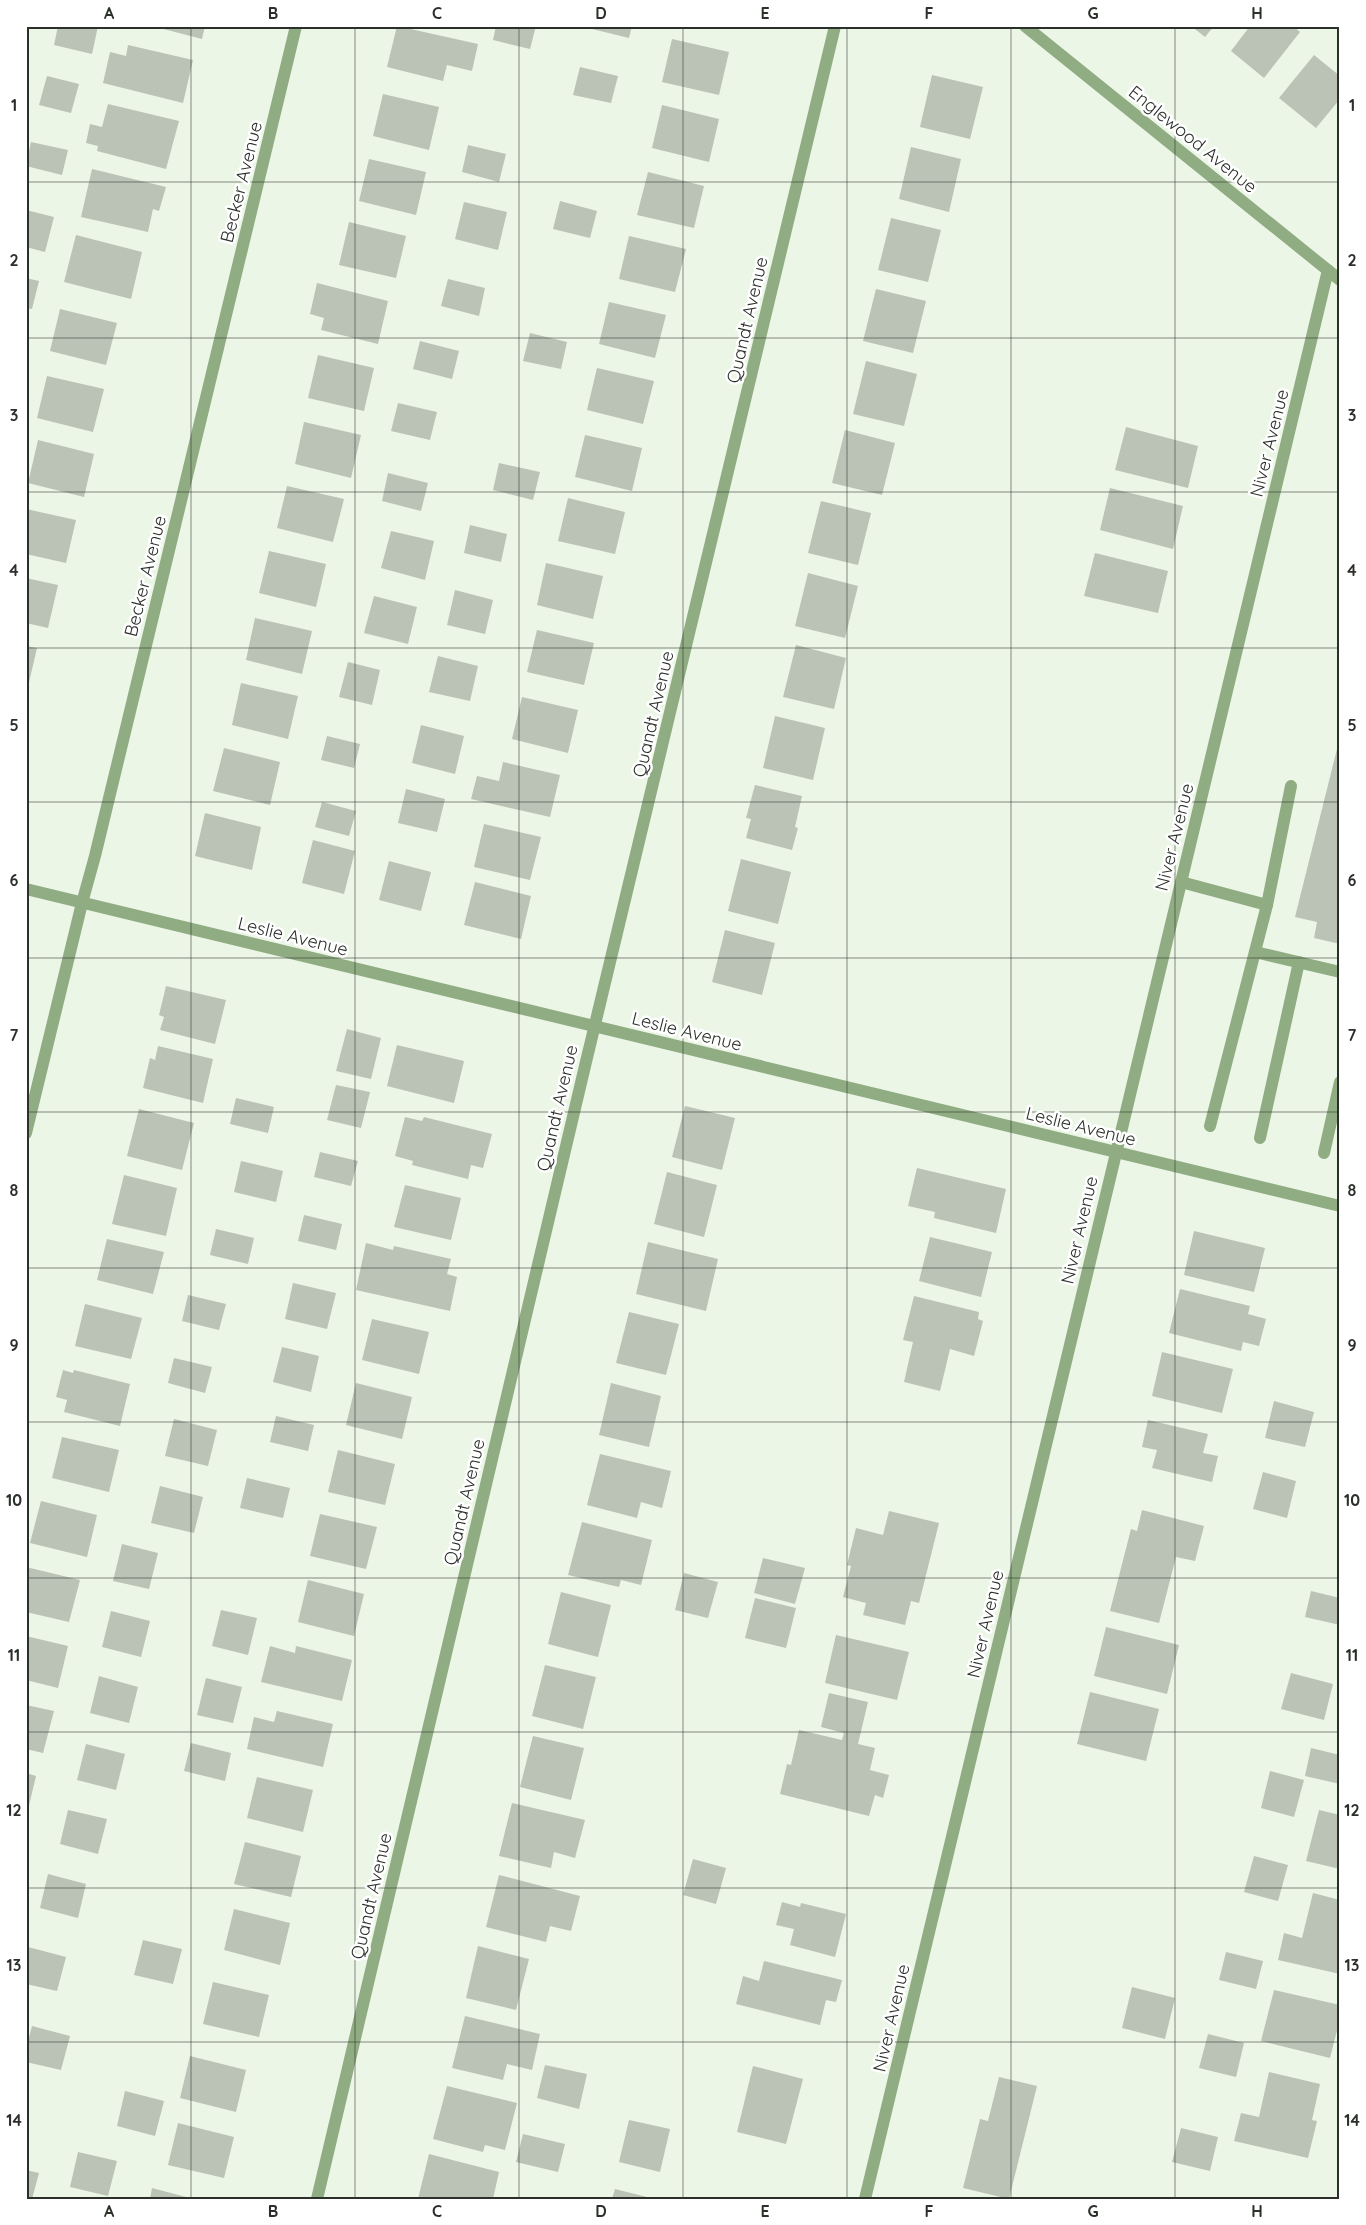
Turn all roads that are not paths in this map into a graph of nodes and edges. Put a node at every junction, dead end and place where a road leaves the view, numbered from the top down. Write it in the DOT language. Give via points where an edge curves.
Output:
graph roads {
  1 [pos="296,26"];
  2 [pos="836,26"];
  3 [pos="1025,26"];
  4 [pos="1328,270"];
  5 [pos="1340,280"];
  6 [pos="1291,786"];
  7 [pos="1181,882"];
  8 [pos="26,889"];
  9 [pos="82,903"];
  10 [pos="1267,905"];
  11 [pos="1255,952"];
  12 [pos="1299,962"];
  13 [pos="1340,972"];
  14 [pos="595,1027"];
  15 [pos="1340,1082"];
  16 [pos="1210,1126"];
  17 [pos="26,1133"];
  18 [pos="1260,1138"];
  19 [pos="1116,1152"];
  20 [pos="1324,1153"];
  21 [pos="1340,1206"];
  22 [pos="317,2199"];
  23 [pos="865,2199"];
  1 -- 9 [label="street, Becker Avenue"];
  2 -- 14 [label="street, Quandt Avenue"];
  3 -- 4 [label="street, Englewood Avenue"];
  4 -- 5 [label="street, Englewood Avenue"];
  4 -- 7 [label="street, Niver Avenue"];
  6 -- 10 [label="street"];
  7 -- 10 [label="street"];
  7 -- 19 [label="street, Niver Avenue"];
  8 -- 9 [label="street, Leslie Avenue"];
  9 -- 14 [label="street, Leslie Avenue"];
  9 -- 17 [label="street, Becker Avenue"];
  10 -- 11 [label="street"];
  11 -- 12 [label="street"];
  11 -- 16 [label="street"];
  12 -- 13 [label="street"];
  12 -- 18 [label="street"];
  14 -- 19 [label="street, Leslie Avenue"];
  14 -- 22 [label="street, Quandt Avenue"];
  15 -- 20 [label="street"];
  19 -- 21 [label="street, Leslie Avenue"];
  19 -- 23 [label="street, Niver Avenue"];
}
